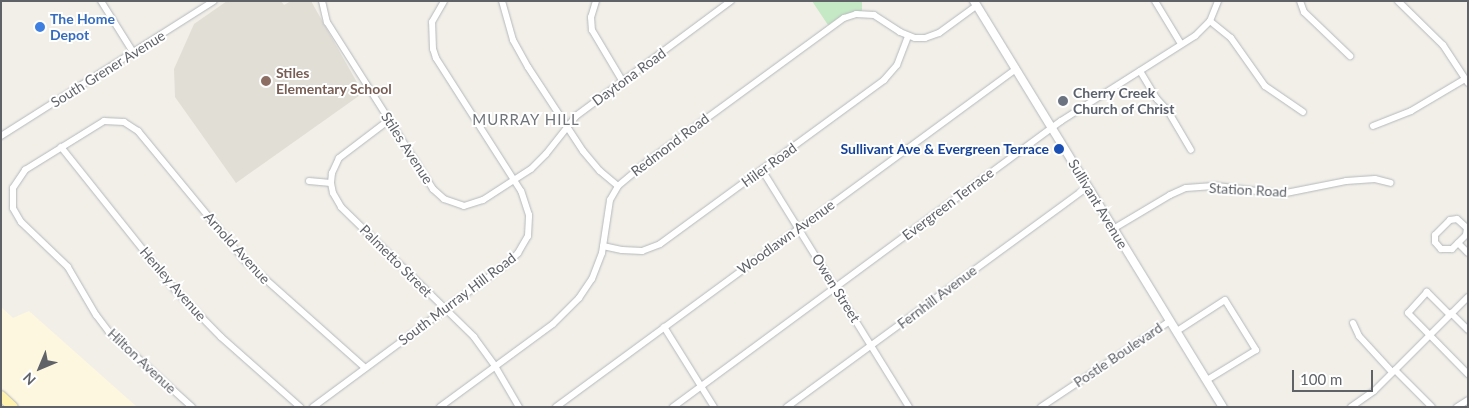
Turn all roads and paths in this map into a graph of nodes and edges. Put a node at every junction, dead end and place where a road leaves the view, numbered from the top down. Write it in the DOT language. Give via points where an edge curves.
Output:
graph roads {
  1 [pos="101,1"];
  2 [pos="214,1"];
  3 [pos="322,1"];
  4 [pos="444,1"];
  5 [pos="502,1"];
  6 [pos="596,1"];
  7 [pos="732,1"];
  8 [pos="1155,1"];
  9 [pos="1218,1"];
  10 [pos="1300,1"];
  11 [pos="1398,1"];
  12 [pos="975,3"];
  13 [pos="1210,21"];
  14 [pos="908,36"];
  15 [pos="1182,44"];
  16 [pos="133,52"];
  17 [pos="1350,56"];
  18 [pos="1016,69"];
  19 [pos="1140,71"];
  20 [pos="1466,81"];
  21 [pos="623,82"];
  22 [pos="1303,112"];
  23 [pos="389,120"];
  24 [pos="566,126"];
  25 [pos="1373,126"];
  26 [pos="1052,127"];
  27 [pos="1,136"];
  28 [pos="60,147"];
  29 [pos="1191,150"];
  30 [pos="762,170"];
  31 [pos="309,181"];
  32 [pos="514,181"];
  33 [pos="330,183"];
  34 [pos="1391,183"];
  35 [pos="618,186"];
  36 [pos="1088,187"];
  37 [pos="798,228"];
  38 [pos="1113,229"];
  39 [pos="1458,243"];
  40 [pos="603,246"];
  41 [pos="1468,253"];
  42 [pos="836,287"];
  43 [pos="1468,297"];
  44 [pos="445,309"];
  45 [pos="1450,314"];
  46 [pos="1170,321"];
  47 [pos="1353,323"];
  48 [pos="664,327"];
  49 [pos="1468,330"];
  50 [pos="1177,331"];
  51 [pos="1429,335"];
  52 [pos="871,346"];
  53 [pos="495,366"];
  54 [pos="365,368"];
  55 [pos="1394,371"];
  56 [pos="1468,374"];
  57 [pos="1207,380"];
  58 [pos="700,386"];
  59 [pos="1,396"];
  60 [pos="1468,400"];
  61 [pos="906,405"];
  62 [pos="13,407"];
  63 [pos="192,407"];
  64 [pos="300,407"];
  65 [pos="312,407"];
  66 [pos="440,407"];
  67 [pos="520,407"];
  68 [pos="556,407"];
  69 [pos="673,407"];
  70 [pos="714,407"];
  71 [pos="787,407"];
  72 [pos="1041,407"];
  73 [pos="1223,407"];
  74 [pos="1351,407"];
  75 [pos="1432,407"];
  76 [pos="1457,407"];
  1 -- 16 [label="street"];
  2 -- 16 [label="street, South Grener Avenue"];
  3 -- 23 [label="street, Stiles Avenue" via="327,22"];
  4 -- 32 [label="street, South Murray Hill Road" via="436,12 431,31 436,58"];
  5 -- 24 [label="street" via="508,27 519,51"];
  6 -- 21 [label="street" via="591,15 592,30"];
  7 -- 21 [label="street, Daytona Road"];
  8 -- 15 [label="street"];
  9 -- 13 [label="street, Evergreen Terrace"];
  10 -- 17 [label="street" via="1304,12"];
  11 -- 20 [label="street" via="1443,45"];
  12 -- 14 [label="street" via="932,36"];
  12 -- 18 [label="street, Sullivant Avenue"];
  13 -- 15 [label="street, Evergreen Terrace"];
  13 -- 22 [label="street" via="1231,38 1266,86"];
  14 -- 30 [label="street, Hiler Road" via="897,65 884,80"];
  14 -- 35 [label="street, Redmond Road" via="869,14 856,14 841,20"];
  15 -- 19 [label="street, Evergreen Terrace"];
  16 -- 27 [label="street, South Grener Avenue"];
  18 -- 26 [label="street, Sullivant Avenue"];
  18 -- 37 [label="street, Woodlawn Avenue"];
  19 -- 26 [label="street, Evergreen Terrace"];
  19 -- 29 [label="street"];
  20 -- 25 [label="street" via="1410,111"];
  21 -- 24 [label="street, Daytona Road"];
  23 -- 32 [label="street, Stiles Avenue" via="433,189 451,203 472,205"];
  23 -- 33 [label="street" via="339,158"];
  24 -- 32 [label="street, Daytona Road" via="540,161"];
  24 -- 35 [label="street" via="591,162"];
  26 -- 36 [label="street, Sullivant Avenue"];
  26 -- 42 [label="street, Evergreen Terrace"];
  28 -- 54 [label="street, Arnold Avenue" via="100,122 130,124 262,278"];
  28 -- 63 [label="street, Hilton Avenue" via="25,170 16,182 12,206 17,216 68,267 109,332"];
  28 -- 64 [label="street, Henley Avenue" via="180,296"];
  30 -- 37 [label="street, Owen Street"];
  30 -- 40 [label="street, Hiler Road" via="651,249 622,250"];
  31 -- 33 [label="street"];
  32 -- 44 [label="street, South Murray Hill Road" via="528,210 529,229 525,241 509,262"];
  33 -- 44 [label="street, Palmetto Street" via="341,207"];
  34 -- 38 [label="street, Station Road" via="1375,179 1346,181 1281,194 1217,186 1186,188"];
  35 -- 40 [label="street, Redmond Road" via="608,206"];
  36 -- 38 [label="street, Sullivant Avenue"];
  36 -- 52 [label="street, Fernhill Avenue"];
  37 -- 42 [label="street, Owen Street"];
  37 -- 48 [label="street, Woodlawn Avenue"];
  38 -- 46 [label="street, Sullivant Avenue"];
  39 -- 39 [label="street" via="1444,251 1434,238 1453,219 1466,228 1466,235"];
  39 -- 41 [label="street"];
  40 -- 53 [label="street, Redmond Road" via="592,279 573,305"];
  42 -- 52 [label="street, Owen Street"];
  42 -- 58 [label="street, Evergreen Terrace"];
  43 -- 45 [label="street"];
  44 -- 53 [label="street, Palmetto Street" via="480,344"];
  44 -- 54 [label="street, South Murray Hill Road"];
  45 -- 49 [label="street"];
  45 -- 51 [label="street"];
  45 -- 51 [label="street" via="1427,292 1408,313"];
  46 -- 50 [label="street, Sullivant Avenue"];
  46 -- 72 [label="street, Postle Boulevard"];
  47 -- 55 [label="street" via="1359,336"];
  48 -- 58 [label="street"];
  48 -- 68 [label="street, Woodlawn Avenue"];
  50 -- 57 [label="street, Sullivant Avenue"];
  50 -- 57 [label="street" via="1225,300 1256,350"];
  51 -- 55 [label="street"];
  51 -- 56 [label="street"];
  52 -- 61 [label="street, Owen Street"];
  52 -- 71 [label="street, Fernhill Avenue"];
  53 -- 66 [label="street, Redmond Road"];
  53 -- 67 [label="street, Palmetto Street"];
  54 -- 65 [label="street, South Murray Hill Road"];
  55 -- 74 [label="street"];
  55 -- 75 [label="street"];
  57 -- 73 [label="street, Sullivant Avenue"];
  58 -- 69 [label="street, Evergreen Terrace"];
  58 -- 70 [label="street"];
  59 -- 62 [label="main road"];
  60 -- 76 [label="street"];
}
